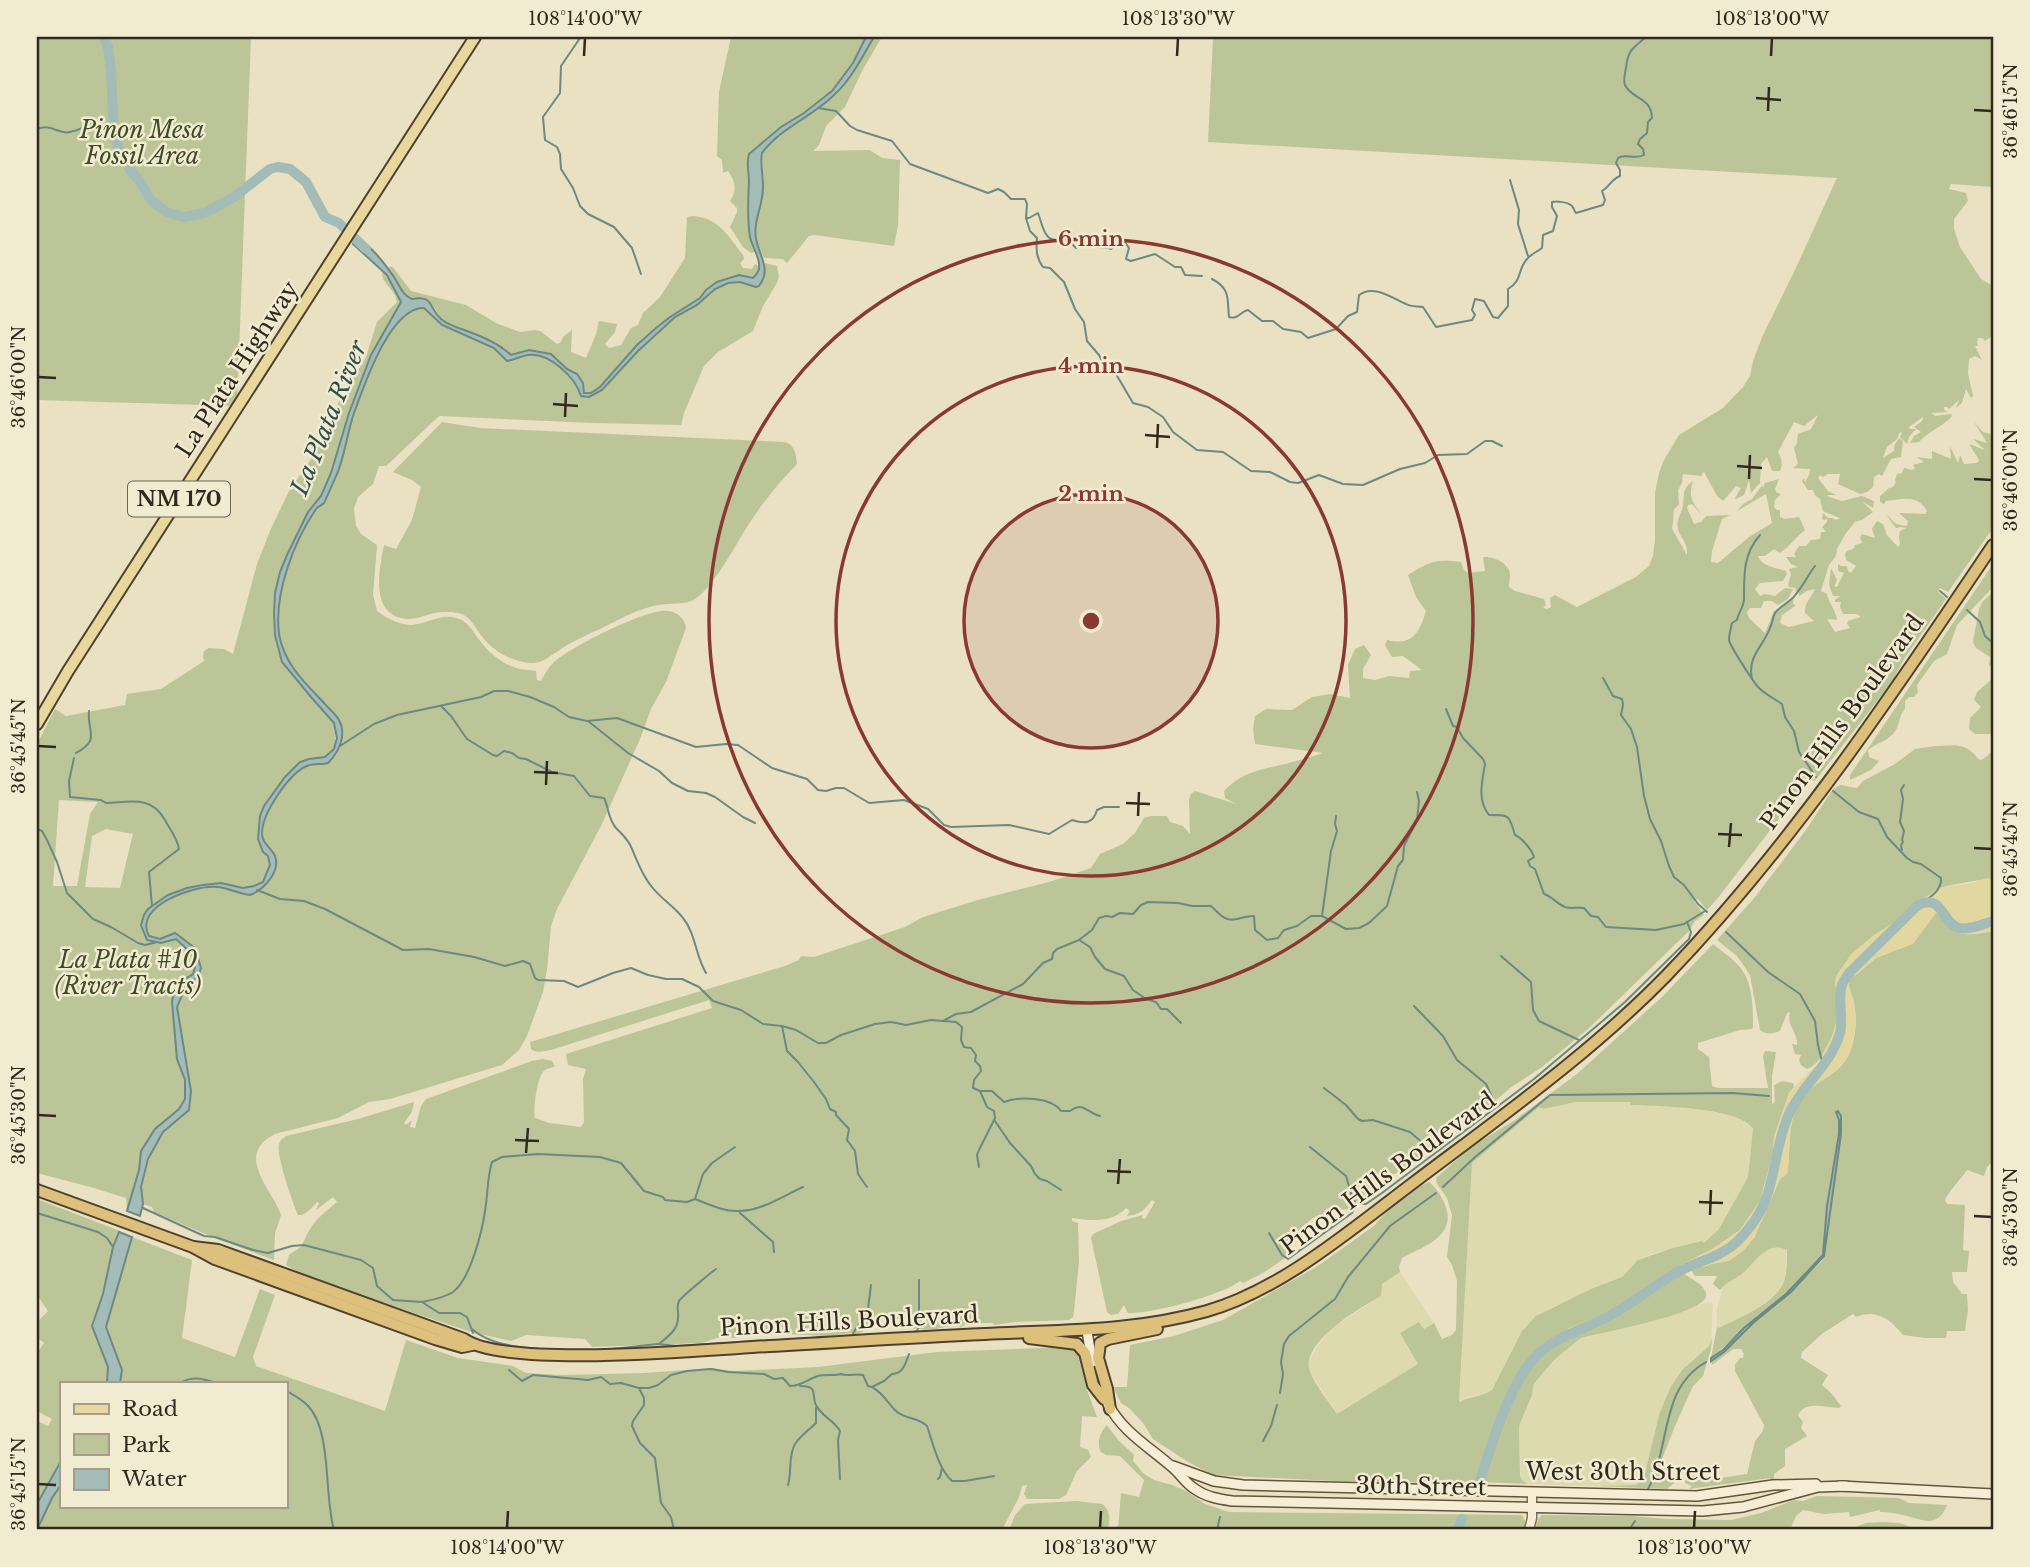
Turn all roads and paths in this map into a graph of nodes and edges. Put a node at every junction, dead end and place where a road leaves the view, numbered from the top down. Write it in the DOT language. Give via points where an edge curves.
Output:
graph roads {
  1 [pos="475,37"];
  2 [pos="1993,545"];
  3 [pos="37,724"];
  4 [pos="37,1190"];
  5 [pos="1209,1310"];
  6 [pos="1087,1331"];
  7 [pos="932,1337"];
  8 [pos="1107,1404"];
  9 [pos="1171,1466"];
  10 [pos="1846,1486"];
  11 [pos="1532,1492"];
  12 [pos="1993,1494"];
  13 [pos="1533,1508"];
  14 [pos="1529,1530"];
  1 -- 3 [label="main road, La Plata Highway / NM 170"];
  2 -- 5 [label="highway, Pinon Hills Boulevard" via="1820,792 1664,978 1536,1090 1315,1256"];
  4 -- 7 [label="highway, Pinon Hills Boulevard" via="462,1347 614,1354"];
  5 -- 6 [label="highway, Pinon Hills Boulevard"];
  5 -- 8 [label="highway" via="1167,1327 1100,1343 1098,1358"];
  6 -- 7 [label="highway, Pinon Hills Boulevard"];
  6 -- 8 [label="main road, 30th Street" via="1093,1367"];
  7 -- 8 [label="highway" via="1012,1336 1074,1343 1083,1350 1090,1377"];
  8 -- 9 [label="main road, 30th Street" via="1132,1435"];
  9 -- 11 [label="main road, West 30th Street" via="1214,1481 1243,1485"];
  9 -- 13 [label="main road, 30th Street" via="1194,1489 1232,1501"];
  10 -- 11 [label="main road, West 30th Street" via="1793,1483 1697,1496"];
  10 -- 12 [label="main road, West 30th Street"];
  10 -- 13 [label="main road, 30th Street" via="1818,1487 1743,1507 1703,1511"];
  11 -- 13 [label="street"];
  13 -- 14 [label="street"];
}
